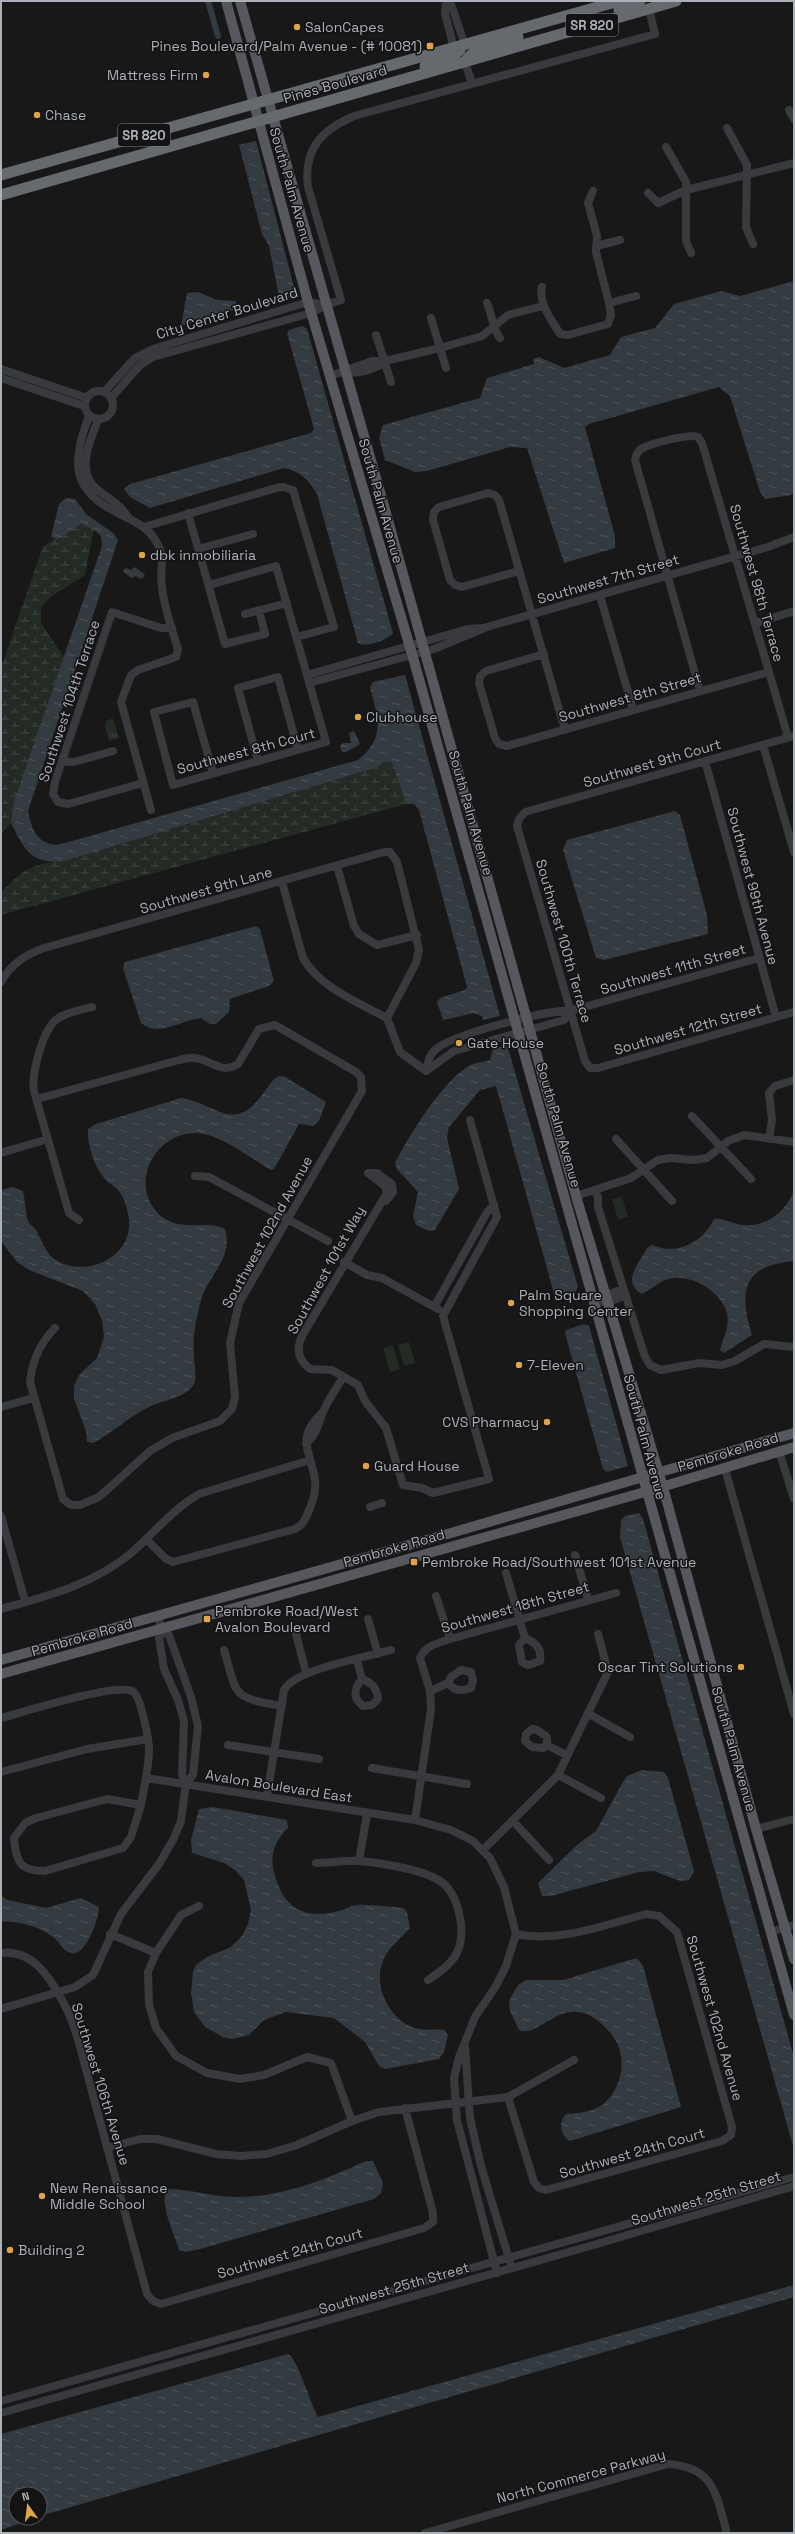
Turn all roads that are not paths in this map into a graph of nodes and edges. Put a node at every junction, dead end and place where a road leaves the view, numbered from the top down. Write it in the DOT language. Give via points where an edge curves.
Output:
graph roads {
  1 [pos="226,1"];
  2 [pos="240,1"];
  3 [pos="446,1"];
  4 [pos="450,1"];
  5 [pos="619,1"];
  6 [pos="640,1"];
  7 [pos="676,1"];
  8 [pos="650,5"];
  9 [pos="556,19"];
  10 [pos="535,42"];
  11 [pos="459,47"];
  12 [pos="465,62"];
  13 [pos="472,84"];
  14 [pos="375,88"];
  15 [pos="268,100"];
  16 [pos="253,104"];
  17 [pos="789,110"];
  18 [pos="273,118"];
  19 [pos="794,119"];
  20 [pos="258,122"];
  21 [pos="727,128"];
  22 [pos="666,147"];
  23 [pos="794,163"];
  24 [pos="749,174"];
  25 [pos="1,175"];
  26 [pos="686,190"];
  27 [pos="593,191"];
  28 [pos="648,193"];
  29 [pos="1,195"];
  30 [pos="620,240"];
  31 [pos="753,244"];
  32 [pos="596,246"];
  33 [pos="691,253"];
  34 [pos="542,287"];
  35 [pos="636,296"];
  36 [pos="308,302"];
  37 [pos="487,303"];
  38 [pos="609,303"];
  39 [pos="326,305"];
  40 [pos="543,306"];
  41 [pos="312,313"];
  42 [pos="431,318"];
  43 [pos="494,327"];
  44 [pos="376,335"];
  45 [pos="500,338"];
  46 [pos="440,348"];
  47 [pos="385,361"];
  48 [pos="446,368"];
  49 [pos="1,370"];
  50 [pos="345,372"];
  51 [pos="330,376"];
  52 [pos="1,378"];
  53 [pos="391,382"];
  54 [pos="108,395"];
  55 [pos="86,402"];
  56 [pos="89,416"];
  57 [pos="98,420"];
  58 [pos="188,513"];
  59 [pos="128,517"];
  60 [pos="144,527"];
  61 [pos="252,534"];
  62 [pos="794,537"];
  63 [pos="198,549"];
  64 [pos="736,556"];
  65 [pos="519,571"];
  66 [pos="667,576"];
  67 [pos="208,585"];
  68 [pos="600,596"];
  69 [pos="287,603"];
  70 [pos="259,610"];
  71 [pos="794,611"];
  72 [pos="168,613"];
  73 [pos="245,614"];
  74 [pos="532,614"];
  75 [pos="756,623"];
  76 [pos="152,625"];
  77 [pos="172,628"];
  78 [pos="296,637"];
  79 [pos="422,647"];
  80 [pos="410,650"];
  81 [pos="544,654"];
  82 [pos="769,672"];
  83 [pos="308,679"];
  84 [pos="700,691"];
  85 [pos="633,710"];
  86 [pos="565,730"];
  87 [pos="791,736"];
  88 [pos="764,745"];
  89 [pos="298,750"];
  90 [pos="113,751"];
  91 [pos="62,761"];
  92 [pos="258,761"];
  93 [pos="705,761"];
  94 [pos="214,773"];
  95 [pos="143,783"];
  96 [pos="151,810"];
  97 [pos="518,819"];
  98 [pos="794,852"];
  99 [pos="337,866"];
  100 [pos="282,882"];
  101 [pos="417,936"];
  102 [pos="759,958"];
  103 [pos="1,982"];
  104 [pos="92,1007"];
  105 [pos="570,1011"];
  106 [pos="794,1012"];
  107 [pos="776,1017"];
  108 [pos="387,1018"];
  109 [pos="527,1018"];
  110 [pos="515,1020"];
  111 [pos="530,1030"];
  112 [pos="518,1033"];
  113 [pos="448,1041"];
  114 [pos="454,1051"];
  115 [pos="590,1068"];
  116 [pos="426,1071"];
  117 [pos="794,1080"];
  118 [pos="37,1099"];
  119 [pos="692,1116"];
  120 [pos="470,1120"];
  121 [pos="769,1138"];
  122 [pos="48,1139"];
  123 [pos="616,1140"];
  124 [pos="794,1142"];
  125 [pos="722,1147"];
  126 [pos="1,1153"];
  127 [pos="643,1169"];
  128 [pos="195,1176"];
  129 [pos="751,1179"];
  130 [pos="595,1190"];
  131 [pos="576,1196"];
  132 [pos="672,1200"];
  133 [pos="380,1203"];
  134 [pos="494,1204"];
  135 [pos="288,1218"];
  136 [pos="80,1220"];
  137 [pos="328,1241"];
  138 [pos="344,1262"];
  139 [pos="624,1292"];
  140 [pos="606,1298"];
  141 [pos="594,1302"];
  142 [pos="434,1307"];
  143 [pos="444,1312"];
  144 [pos="55,1328"];
  145 [pos="794,1347"];
  146 [pos="343,1376"];
  147 [pos="33,1398"];
  148 [pos="1,1407"];
  149 [pos="794,1433"];
  150 [pos="794,1447"];
  151 [pos="779,1451"];
  152 [pos="310,1460"];
  153 [pos="725,1469"];
  154 [pos="659,1473"];
  155 [pos="642,1478"];
  156 [pos="662,1487"];
  157 [pos="645,1492"];
  158 [pos="794,1499"];
  159 [pos="382,1504"];
  160 [pos="370,1507"];
  161 [pos="1,1516"];
  162 [pos="146,1539"];
  163 [pos="390,1551"];
  164 [pos="575,1555"];
  165 [pos="393,1563"];
  166 [pos="506,1573"];
  167 [pos="616,1593"];
  168 [pos="436,1596"];
  169 [pos="588,1599"];
  170 [pos="25,1601"];
  171 [pos="1,1609"];
  172 [pos="158,1616"];
  173 [pos="519,1618"];
  174 [pos="368,1619"];
  175 [pos="162,1630"];
  176 [pos="295,1630"];
  177 [pos="598,1634"];
  178 [pos="525,1638"];
  179 [pos="450,1639"];
  180 [pos="224,1650"];
  181 [pos="391,1650"];
  182 [pos="378,1654"];
  183 [pos="1,1660"];
  184 [pos="357,1660"];
  185 [pos="306,1673"];
  186 [pos="1,1674"];
  187 [pos="362,1679"];
  188 [pos="448,1684"];
  189 [pos="430,1691"];
  190 [pos="282,1706"];
  191 [pos="589,1714"];
  192 [pos="794,1714"];
  193 [pos="1,1718"];
  194 [pos="196,1719"];
  195 [pos="184,1721"];
  196 [pos="630,1737"];
  197 [pos="148,1739"];
  198 [pos="547,1744"];
  199 [pos="228,1745"];
  200 [pos="275,1753"];
  201 [pos="566,1755"];
  202 [pos="319,1760"];
  203 [pos="372,1768"];
  204 [pos="1,1772"];
  205 [pos="422,1775"];
  206 [pos="558,1775"];
  207 [pos="146,1778"];
  208 [pos="186,1783"];
  209 [pos="467,1784"];
  210 [pos="267,1796"];
  211 [pos="600,1798"];
  212 [pos="141,1805"];
  213 [pos="368,1814"];
  214 [pos="794,1819"];
  215 [pos="415,1820"];
  216 [pos="513,1821"];
  217 [pos="756,1829"];
  218 [pos="483,1850"];
  219 [pos="550,1860"];
  220 [pos="358,1861"];
  221 [pos="316,1863"];
  222 [pos="199,1906"];
  223 [pos="790,1929"];
  224 [pos="110,1934"];
  225 [pos="516,1934"];
  226 [pos="771,1935"];
  227 [pos="156,1952"];
  228 [pos="1,1953"];
  229 [pos="794,1959"];
  230 [pos="428,1980"];
  231 [pos="58,1993"];
  232 [pos="1,2008"];
  233 [pos="794,2015"];
  234 [pos="465,2045"];
  235 [pos="574,2060"];
  236 [pos="508,2097"];
  237 [pos="468,2101"];
  238 [pos="455,2103"];
  239 [pos="405,2108"];
  240 [pos="352,2121"];
  241 [pos="731,2135"];
  242 [pos="474,2138"];
  243 [pos="462,2141"];
  244 [pos="107,2148"];
  245 [pos="480,2162"];
  246 [pos="467,2166"];
  247 [pos="794,2177"];
  248 [pos="794,2186"];
  249 [pos="509,2258"];
  250 [pos="494,2262"];
  251 [pos="511,2269"];
  252 [pos="496,2272"];
  253 [pos="153,2301"];
  254 [pos="1,2401"];
  255 [pos="1,2413"];
  256 [pos="425,2533"];
  257 [pos="727,2533"];
  1 -- 16 [label="main road, South Palm Avenue"];
  2 -- 15 [label="main road, South Palm Avenue"];
  3 -- 11 [label="street" via="445,14"];
  4 -- 11 [label="street"];
  5 -- 9 [label="highway, Pines Boulevard / SR 820"];
  6 -- 10 [label="highway" via="630,7 574,23"];
  7 -- 8 [label="highway, Pines Boulevard / SR 820"];
  8 -- 10 [label="highway, Pines Boulevard / SR 820"];
  8 -- 13 [label="street" via="655,34"];
  9 -- 11 [label="highway, Pines Boulevard / SR 820"];
  9 -- 12 [label="highway" via="536,32 475,51"];
  10 -- 12 [label="highway, Pines Boulevard / SR 820"];
  11 -- 14 [label="highway" via="452,56"];
  11 -- 15 [label="highway, Pines Boulevard / SR 820"];
  12 -- 13 [label="street"];
  12 -- 14 [label="highway, Pines Boulevard / SR 820"];
  13 -- 39 [label="street" via="354,116 328,130 317,142 309,157 306,172 308,187 341,300"];
  14 -- 18 [label="highway, Pines Boulevard / SR 820"];
  15 -- 16 [label="highway, Pines Boulevard / SR 820"];
  15 -- 18 [label="main road, South Palm Avenue"];
  16 -- 20 [label="main road, South Palm Avenue"];
  16 -- 25 [label="highway, Pines Boulevard / SR 820"];
  17 -- 19 [label="street"];
  18 -- 20 [label="highway, Pines Boulevard / SR 820"];
  18 -- 39 [label="main road, South Palm Avenue"];
  20 -- 29 [label="highway, Pines Boulevard / SR 820"];
  20 -- 36 [label="main road, South Palm Avenue"];
  21 -- 24 [label="street" via="747,164"];
  22 -- 26 [label="street" via="686,182"];
  23 -- 24 [label="street"];
  24 -- 26 [label="street"];
  24 -- 31 [label="street" via="746,182 746,227"];
  26 -- 28 [label="street" via="658,203"];
  26 -- 33 [label="street" via="686,241"];
  27 -- 32 [label="street" via="588,203 597,236"];
  30 -- 32 [label="street"];
  32 -- 38 [label="street"];
  34 -- 40 [label="street" via="540,294"];
  35 -- 38 [label="street"];
  36 -- 39 [label="street, City Center Boulevard"];
  36 -- 41 [label="main road, South Palm Avenue"];
  36 -- 54 [label="street, City Center Boulevard" via="153,349 135,358"];
  37 -- 43 [label="street" via="494,319"];
  38 -- 40 [label="street" via="611,316 608,324 568,335 560,334"];
  39 -- 41 [label="street, City Center Boulevard"];
  39 -- 50 [label="main road, South Palm Avenue"];
  40 -- 43 [label="street" via="508,315"];
  41 -- 51 [label="main road, South Palm Avenue"];
  41 -- 54 [label="street, City Center Boulevard" via="153,357"];
  42 -- 46 [label="street"];
  43 -- 45 [label="street" via="494,332"];
  43 -- 46 [label="street" via="482,336"];
  44 -- 47 [label="street"];
  46 -- 47 [label="street"];
  46 -- 48 [label="street"];
  47 -- 50 [label="street" via="372,361 354,366"];
  47 -- 53 [label="street"];
  49 -- 55 [label="street"];
  50 -- 51 [label="street"];
  50 -- 79 [label="main road, South Palm Avenue"];
  51 -- 80 [label="main road, South Palm Avenue"];
  52 -- 55 [label="street"];
  54 -- 55 [label="street" via="97,391"];
  54 -- 57 [label="street" via="112,411 106,418"];
  55 -- 56 [label="street"];
  56 -- 57 [label="street"];
  56 -- 59 [label="street" via="78,452 77,466 81,480 89,494 115,512"];
  57 -- 59 [label="street" via="87,450 88,472 95,488 120,504"];
  58 -- 60 [label="street"];
  58 -- 63 [label="street"];
  58 -- 78 [label="street" via="276,488 288,487 296,495 334,627"];
  59 -- 60 [label="street"];
  60 -- 72 [label="street" via="154,536 162,554 161,585"];
  61 -- 63 [label="street"];
  62 -- 64 [label="street, Southwest 7th Street"];
  63 -- 67 [label="street"];
  64 -- 66 [label="street, Southwest 7th Street"];
  64 -- 66 [label="street, Southwest 98th Terrace" via="698,437 689,435 646,446 637,452 634,460"];
  64 -- 75 [label="street, Southwest 98th Terrace"];
  65 -- 65 [label="street" via="499,500 495,495 488,494 439,507 434,512 433,520 450,580 455,585 462,587"];
  65 -- 74 [label="street"];
  66 -- 68 [label="street, Southwest 7th Street"];
  66 -- 84 [label="street"];
  67 -- 69 [label="street" via="276,566"];
  67 -- 70 [label="street" via="225,644 265,634"];
  68 -- 74 [label="street, Southwest 7th Street"];
  68 -- 85 [label="street"];
  69 -- 70 [label="street"];
  69 -- 78 [label="street"];
  70 -- 73 [label="street"];
  71 -- 75 [label="street"];
  72 -- 76 [label="street" via="161,622"];
  72 -- 77 [label="street"];
  74 -- 79 [label="street, Southwest 7th Street" via="487,627 454,642"];
  74 -- 81 [label="street"];
  75 -- 82 [label="street, Southwest 98th Terrace"];
  76 -- 77 [label="street" via="165,629"];
  76 -- 91 [label="street, Southwest 104th Terrace" via="112,612"];
  77 -- 95 [label="street" via="178,649 176,657 138,670 132,675 121,702"];
  78 -- 83 [label="street"];
  79 -- 80 [label="street, Southwest 7th Street"];
  79 -- 109 [label="main road, South Palm Avenue"];
  80 -- 83 [label="street, Southwest 7th Street"];
  80 -- 110 [label="main road, South Palm Avenue"];
  81 -- 86 [label="street"];
  81 -- 86 [label="street, Southwest 8th Street" via="486,671 480,676 479,683 499,744 507,746"];
  82 -- 84 [label="street, Southwest 8th Street"];
  82 -- 87 [label="street, Southwest 98th Terrace"];
  83 -- 89 [label="street, Southwest 8th Court" via="326,742"];
  84 -- 85 [label="street, Southwest 8th Street"];
  85 -- 86 [label="street, Southwest 8th Street"];
  87 -- 88 [label="street, Southwest 9th Court"];
  88 -- 93 [label="street, Southwest 9th Court"];
  88 -- 98 [label="street"];
  89 -- 92 [label="street, Southwest 8th Court"];
  89 -- 92 [label="street" via="278,677 238,688"];
  90 -- 91 [label="street" via="74,762"];
  91 -- 95 [label="street, Southwest 104th Terrace" via="53,787 55,798 61,803 68,804"];
  92 -- 94 [label="street, Southwest 8th Court"];
  93 -- 97 [label="street, Southwest 9th Court" via="525,812"];
  93 -- 102 [label="street, Southwest 99th Avenue"];
  94 -- 94 [label="street, Southwest 8th Court" via="193,702 154,712 173,785"];
  95 -- 96 [label="street"];
  97 -- 105 [label="street, Southwest 100th Terrace"];
  99 -- 100 [label="street, Southwest 9th Lane"];
  99 -- 101 [label="street" via="354,926 366,939 377,945"];
  99 -- 101 [label="street, Southwest 9th Lane" via="384,852 390,852 395,856"];
  100 -- 103 [label="street, Southwest 9th Lane" via="44,948 23,958 7,972"];
  100 -- 108 [label="street" via="303,958 309,969 320,980"];
  101 -- 108 [label="street" via="419,950 416,963"];
  102 -- 105 [label="street, Southwest 11th Street"];
  102 -- 107 [label="street, Southwest 99th Avenue"];
  104 -- 118 [label="street" via="63,1015 50,1026 34,1069 33,1086"];
  105 -- 109 [label="street, Southwest 11th Street" via="560,1010"];
  105 -- 111 [label="street, Southwest 11th Street" via="564,1020"];
  105 -- 115 [label="street, Southwest 100th Terrace" via="585,1061"];
  106 -- 107 [label="street, Southwest 12th Street"];
  107 -- 115 [label="street, Southwest 12th Street" via="598,1068"];
  108 -- 116 [label="street" via="400,1052"];
  109 -- 110 [label="street, Southwest 11th Street"];
  109 -- 111 [label="main road, South Palm Avenue"];
  110 -- 112 [label="main road, South Palm Avenue"];
  110 -- 113 [label="street, Southwest 11th Street"];
  111 -- 112 [label="street, Southwest 11th Street"];
  111 -- 131 [label="main road, South Palm Avenue"];
  112 -- 114 [label="street, Southwest 11th Street"];
  112 -- 141 [label="main road, South Palm Avenue"];
  113 -- 114 [label="street"];
  113 -- 116 [label="street, Southwest 11th Street" via="431,1054"];
  114 -- 116 [label="street, Southwest 11th Street"];
  117 -- 121 [label="street" via="774,1086 769,1093 772,1120"];
  118 -- 122 [label="street"];
  118 -- 135 [label="street, Southwest 102nd Avenue" via="179,1060 195,1058 226,1069 238,1064 259,1029 275,1025 356,1072 360,1077 362,1091"];
  119 -- 125 [label="street"];
  120 -- 134 [label="street"];
  121 -- 124 [label="street"];
  121 -- 125 [label="street" via="744,1135 732,1139"];
  122 -- 126 [label="street"];
  122 -- 136 [label="street" via="69,1213"];
  123 -- 127 [label="street"];
  125 -- 127 [label="street" via="707,1158 664,1158"];
  125 -- 129 [label="street"];
  127 -- 130 [label="street" via="631,1178"];
  127 -- 132 [label="street"];
  128 -- 135 [label="street" via="209,1177"];
  130 -- 131 [label="street"];
  130 -- 139 [label="street"];
  131 -- 140 [label="main road, South Palm Avenue"];
  133 -- 138 [label="street, Southwest 101st Way"];
  134 -- 142 [label="street"];
  134 -- 143 [label="street" via="497,1218"];
  135 -- 137 [label="street"];
  135 -- 147 [label="street, Southwest 102nd Avenue" via="239,1303 234,1319 230,1354 235,1396 232,1409 220,1421 172,1438 150,1451 99,1498 80,1505 66,1503 59,1490"];
  138 -- 142 [label="street" via="367,1275 382,1278"];
  138 -- 146 [label="street, Southwest 101st Way" via="302,1336 298,1348 300,1359 310,1369 329,1369"];
  139 -- 140 [label="street"];
  139 -- 145 [label="street" via="645,1357 650,1365 658,1369 699,1364 728,1364 764,1344"];
  140 -- 141 [label="street"];
  140 -- 154 [label="main road, South Palm Avenue"];
  141 -- 155 [label="main road, South Palm Avenue"];
  142 -- 143 [label="street"];
  143 -- 146 [label="street, Southwest 101st Way" via="443,1316 489,1479 432,1493 403,1485 386,1428 365,1401 358,1386"];
  144 -- 147 [label="street" via="43,1340 31,1371"];
  146 -- 152 [label="street" via="323,1412 309,1428 306,1443"];
  147 -- 148 [label="street"];
  149 -- 154 [label="main road, Pembroke Road"];
  150 -- 151 [label="main road, Pembroke Road"];
  151 -- 153 [label="main road, Pembroke Road"];
  151 -- 158 [label="street"];
  152 -- 162 [label="street" via="199,1494 184,1503"];
  152 -- 162 [label="street" via="316,1487 306,1517 302,1524 295,1528 173,1562 166,1559"];
  153 -- 156 [label="main road, Pembroke Road"];
  153 -- 192 [label="street"];
  154 -- 155 [label="main road, Pembroke Road"];
  154 -- 156 [label="main road, South Palm Avenue"];
  155 -- 157 [label="main road, South Palm Avenue"];
  155 -- 163 [label="main road, Pembroke Road"];
  156 -- 157 [label="main road, Pembroke Road"];
  156 -- 217 [label="main road, South Palm Avenue"];
  157 -- 165 [label="main road, Pembroke Road"];
  157 -- 226 [label="main road, South Palm Avenue"];
  159 -- 160 [label="street"];
  161 -- 170 [label="street"];
  162 -- 170 [label="street" via="100,1575 66,1590"];
  163 -- 165 [label="street"];
  163 -- 172 [label="main road, Pembroke Road"];
  164 -- 169 [label="street"];
  165 -- 175 [label="main road, Pembroke Road"];
  166 -- 173 [label="street"];
  167 -- 169 [label="street, Southwest 18th Street"];
  168 -- 179 [label="street"];
  169 -- 173 [label="street, Southwest 18th Street"];
  170 -- 171 [label="street"];
  172 -- 175 [label="street"];
  172 -- 183 [label="main road, Pembroke Road"];
  173 -- 178 [label="street"];
  173 -- 179 [label="street, Southwest 18th Street"];
  174 -- 182 [label="street"];
  175 -- 186 [label="main road, Pembroke Road"];
  175 -- 194 [label="street" via="169,1635"];
  175 -- 195 [label="street" via="158,1638 164,1669"];
  176 -- 185 [label="street"];
  177 -- 191 [label="street" via="608,1672"];
  179 -- 189 [label="street, Southwest 18th Street" via="427,1646 420,1658"];
  180 -- 190 [label="street" via="236,1691 242,1697"];
  181 -- 182 [label="street"];
  182 -- 184 [label="street"];
  184 -- 185 [label="street"];
  184 -- 187 [label="street"];
  185 -- 190 [label="street" via="288,1682"];
  188 -- 189 [label="street"];
  189 -- 205 [label="street" via="431,1709"];
  190 -- 200 [label="street"];
  191 -- 196 [label="street"];
  191 -- 201 [label="street"];
  193 -- 197 [label="street" via="75,1698 124,1689 133,1691 138,1697"];
  194 -- 195 [label="street"];
  194 -- 208 [label="street" via="198,1740 193,1775"];
  195 -- 208 [label="street" via="182,1775"];
  197 -- 204 [label="street" via="87,1749"];
  197 -- 207 [label="street"];
  198 -- 201 [label="street"];
  199 -- 200 [label="street"];
  200 -- 202 [label="street"];
  200 -- 210 [label="street"];
  201 -- 206 [label="street"];
  203 -- 205 [label="street"];
  205 -- 209 [label="street"];
  205 -- 215 [label="street"];
  206 -- 211 [label="street"];
  206 -- 216 [label="street"];
  207 -- 208 [label="street"];
  207 -- 212 [label="street"];
  208 -- 210 [label="street, Avalon Boulevard East"];
  208 -- 224 [label="street" via="181,1821 173,1840"];
  210 -- 213 [label="street, Avalon Boulevard East"];
  212 -- 212 [label="street" via="108,1799 98,1800 36,1818 25,1823 17,1831 14,1838 18,1860 24,1867 33,1871 45,1871 123,1848 131,1837"];
  213 -- 215 [label="street"];
  213 -- 220 [label="street"];
  214 -- 217 [label="street"];
  215 -- 218 [label="street" via="451,1830 473,1841"];
  216 -- 218 [label="street"];
  216 -- 219 [label="street"];
  217 -- 223 [label="main road, South Palm Avenue"];
  218 -- 225 [label="street" via="490,1858 504,1887"];
  220 -- 221 [label="street"];
  220 -- 230 [label="street" via="423,1873 445,1885 459,1906 462,1933 458,1951 449,1967"];
  222 -- 227 [label="street" via="181,1915"];
  223 -- 226 [label="street"];
  223 -- 229 [label="main road, South Palm Avenue"];
  224 -- 227 [label="street"];
  224 -- 231 [label="street" via="93,1975 85,1982"];
  225 -- 234 [label="street" via="506,1966 475,2017"];
  225 -- 241 [label="street, Southwest 102nd Avenue" via="535,1938 559,1936 646,1914 659,1916 677,1932 732,2127"];
  226 -- 233 [label="main road, South Palm Avenue"];
  227 -- 240 [label="street" via="148,1972 149,2004 156,2028 176,2056 207,2073 240,2079 264,2075 307,2057 331,2063"];
  228 -- 231 [label="street, Southwest 106th Avenue" via="14,1952 35,1962"];
  231 -- 232 [label="street"];
  231 -- 244 [label="street, Southwest 106th Avenue" via="71,2021"];
  234 -- 237 [label="street"];
  234 -- 238 [label="street" via="454,2078"];
  235 -- 236 [label="street"];
  236 -- 237 [label="street"];
  236 -- 241 [label="street, Southwest 24th Court" via="534,2182 538,2188 546,2190 722,2141"];
  237 -- 238 [label="street"];
  237 -- 242 [label="street"];
  238 -- 239 [label="street"];
  238 -- 243 [label="street"];
  239 -- 240 [label="street" via="379,2112"];
  239 -- 253 [label="street, Southwest 24th Court" via="433,2213 433,2222 424,2228 161,2304"];
  240 -- 244 [label="street" via="297,2145 267,2154 216,2154 157,2139 140,2139"];
  242 -- 243 [label="street"];
  242 -- 245 [label="street"];
  243 -- 246 [label="street"];
  244 -- 253 [label="street, Southwest 106th Avenue" via="147,2294"];
  245 -- 246 [label="street"];
  245 -- 249 [label="street"];
  246 -- 250 [label="street"];
  247 -- 249 [label="street, Southwest 25th Street"];
  248 -- 251 [label="street, Southwest 25th Street"];
  249 -- 250 [label="street, Southwest 25th Street"];
  249 -- 251 [label="street"];
  250 -- 252 [label="street"];
  250 -- 254 [label="street, Southwest 25th Street"];
  251 -- 252 [label="street, Southwest 25th Street"];
  252 -- 255 [label="street, Southwest 25th Street"];
  256 -- 257 [label="street, North Commerce Parkway" via="668,2464 696,2469 707,2478 714,2488"];
}
